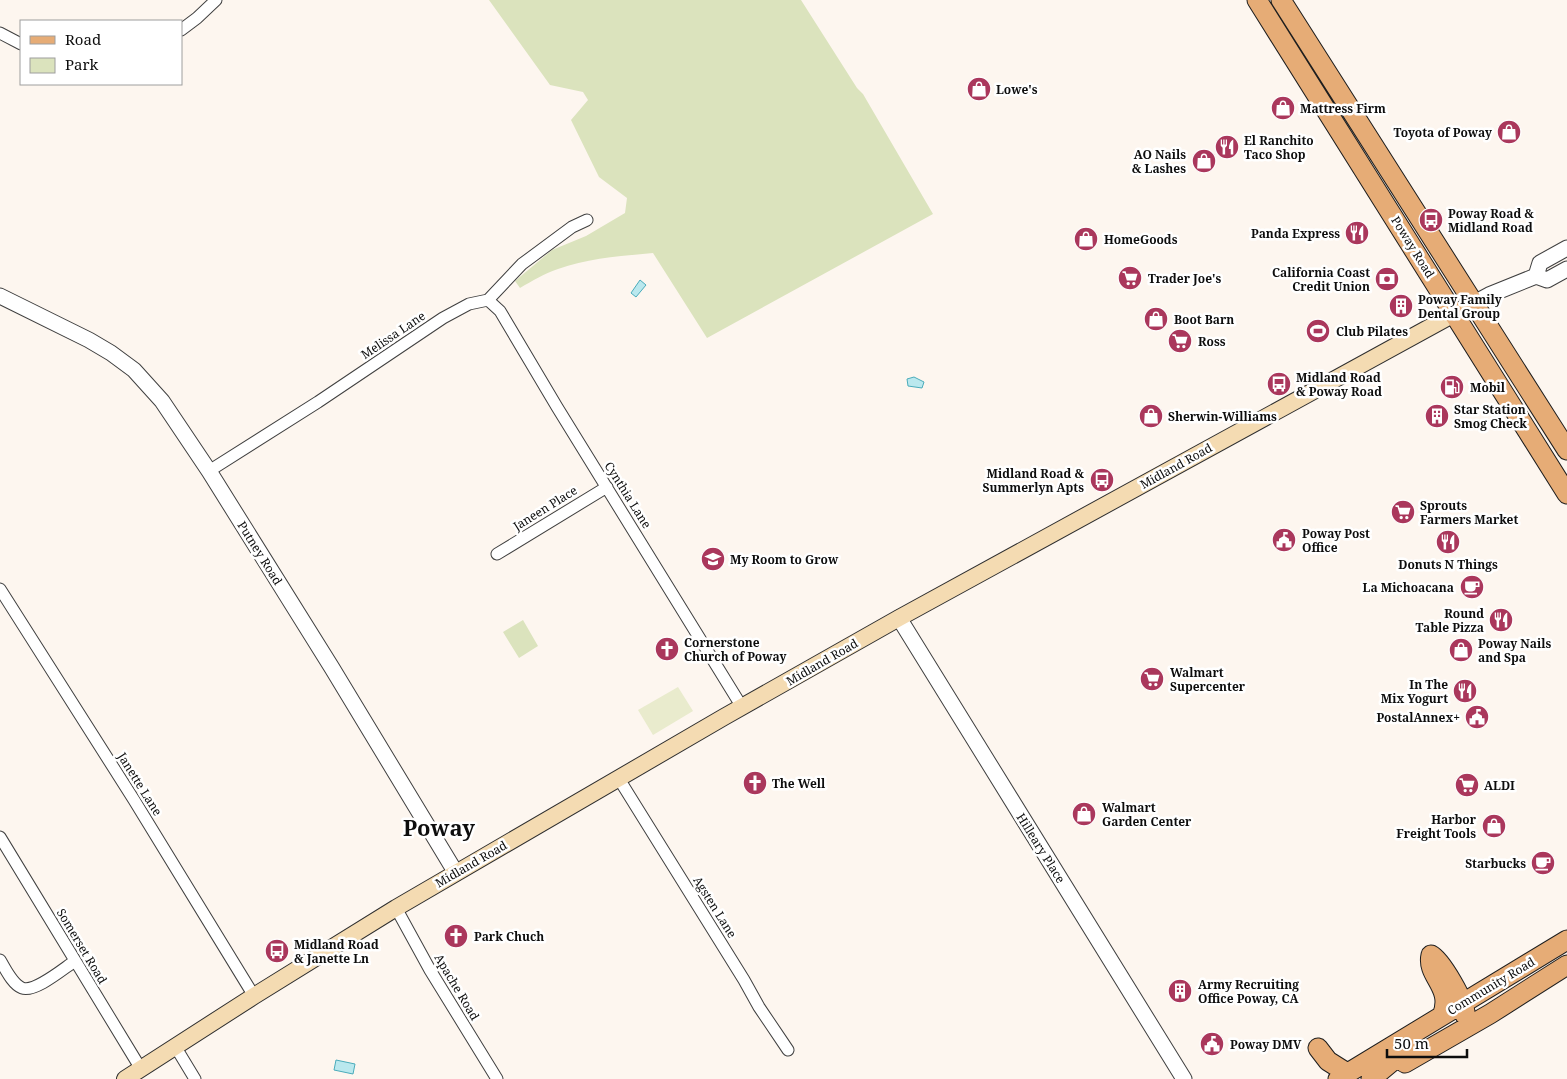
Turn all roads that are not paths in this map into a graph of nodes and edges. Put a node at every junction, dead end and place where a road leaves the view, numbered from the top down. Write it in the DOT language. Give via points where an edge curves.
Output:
graph roads {
  1 [pos="216,0"];
  2 [pos="1257,0"];
  3 [pos="1281,0"];
  4 [pos="182,29"];
  5 [pos="0,33"];
  6 [pos="20,43"];
  7 [pos="1315,91"];
  8 [pos="1384,162"];
  9 [pos="1362,166"];
  10 [pos="587,220"];
  11 [pos="1431,236"];
  12 [pos="1567,248"];
  13 [pos="1567,269"];
  14 [pos="1536,276"];
  15 [pos="0,296"];
  16 [pos="488,300"];
  17 [pos="1474,303"];
  18 [pos="1454,313"];
  19 [pos="1567,450"];
  20 [pos="208,471"];
  21 [pos="607,486"];
  22 [pos="1565,490"];
  23 [pos="498,554"];
  24 [pos="0,589"];
  25 [pos="899,618"];
  26 [pos="742,707"];
  27 [pos="619,779"];
  28 [pos="0,838"];
  29 [pos="456,873"];
  30 [pos="396,908"];
  31 [pos="1565,956"];
  32 [pos="0,960"];
  33 [pos="75,961"];
  34 [pos="254,996"];
  35 [pos="1463,1003"];
  36 [pos="1442,1016"];
  37 [pos="175,1046"];
  38 [pos="1318,1048"];
  39 [pos="788,1050"];
  40 [pos="141,1069"];
  41 [pos="1342,1076"];
  42 [pos="125,1079"];
  43 [pos="195,1079"];
  44 [pos="498,1079"];
  45 [pos="1184,1079"];
  46 [pos="1371,1079"];
  47 [pos="1379,1079"];
  1 -- 4 [label="street"];
  2 -- 7 [label="main road, Poway Road"];
  3 -- 8 [label="main road, Poway Road"];
  5 -- 6 [label="street"];
  7 -- 8 [label="main road" via="1338,112 1368,158 1380,164"];
  7 -- 9 [label="main road, Poway Road"];
  8 -- 11 [label="main road, Poway Road"];
  9 -- 11 [label="main road" via="1377,168 1408,218"];
  9 -- 18 [label="main road, Poway Road"];
  10 -- 16 [label="street" via="572,227 522,264"];
  11 -- 17 [label="main road, Poway Road"];
  12 -- 14 [label="street, Midland Road" via="1540,263"];
  13 -- 14 [label="street, Midland Road" via="1547,280"];
  14 -- 17 [label="street, Midland Road"];
  15 -- 20 [label="street, Putney Road" via="89,340 134,370 162,401"];
  16 -- 20 [label="street, Melissa Lane" via="469,304 444,318"];
  16 -- 21 [label="street, Cynthia Lane" via="500,310"];
  17 -- 18 [label="main road, Midland Road"];
  17 -- 19 [label="main road, Poway Road"];
  18 -- 22 [label="main road, Poway Road"];
  18 -- 25 [label="main road, Midland Road"];
  20 -- 29 [label="street, Putney Road"];
  21 -- 23 [label="street, Janeen Place"];
  21 -- 26 [label="street, Cynthia Lane"];
  24 -- 34 [label="street, Janette Lane"];
  25 -- 26 [label="main road, Midland Road"];
  25 -- 45 [label="street, Hilleary Place"];
  26 -- 27 [label="main road, Midland Road"];
  27 -- 29 [label="main road, Midland Road"];
  27 -- 39 [label="street, Agsten Lane"];
  28 -- 33 [label="street, Somerset Road"];
  29 -- 30 [label="main road, Midland Road"];
  30 -- 34 [label="main road, Midland Road"];
  30 -- 44 [label="street, Apache Road" via="430,970"];
  31 -- 35 [label="main road, Community Road"];
  31 -- 47 [label="main road, Community Road" via="1554,953 1502,992 1500,998 1504,1005"];
  32 -- 33 [label="street" via="22,988 33,988"];
  33 -- 40 [label="street, Somerset Road"];
  34 -- 37 [label="main road, Midland Road"];
  35 -- 36 [label="main road, Community Road"];
  35 -- 36 [label="main road" via="1431,955 1432,969 1445,999"];
  35 -- 46 [label="main road" via="1466,1010 1463,1017 1394,1060"];
  36 -- 41 [label="main road, Community Road"];
  37 -- 40 [label="main road, Midland Road"];
  37 -- 43 [label="street"];
  38 -- 41 [label="main road"];
  40 -- 42 [label="main road, Midland Road"];
}
